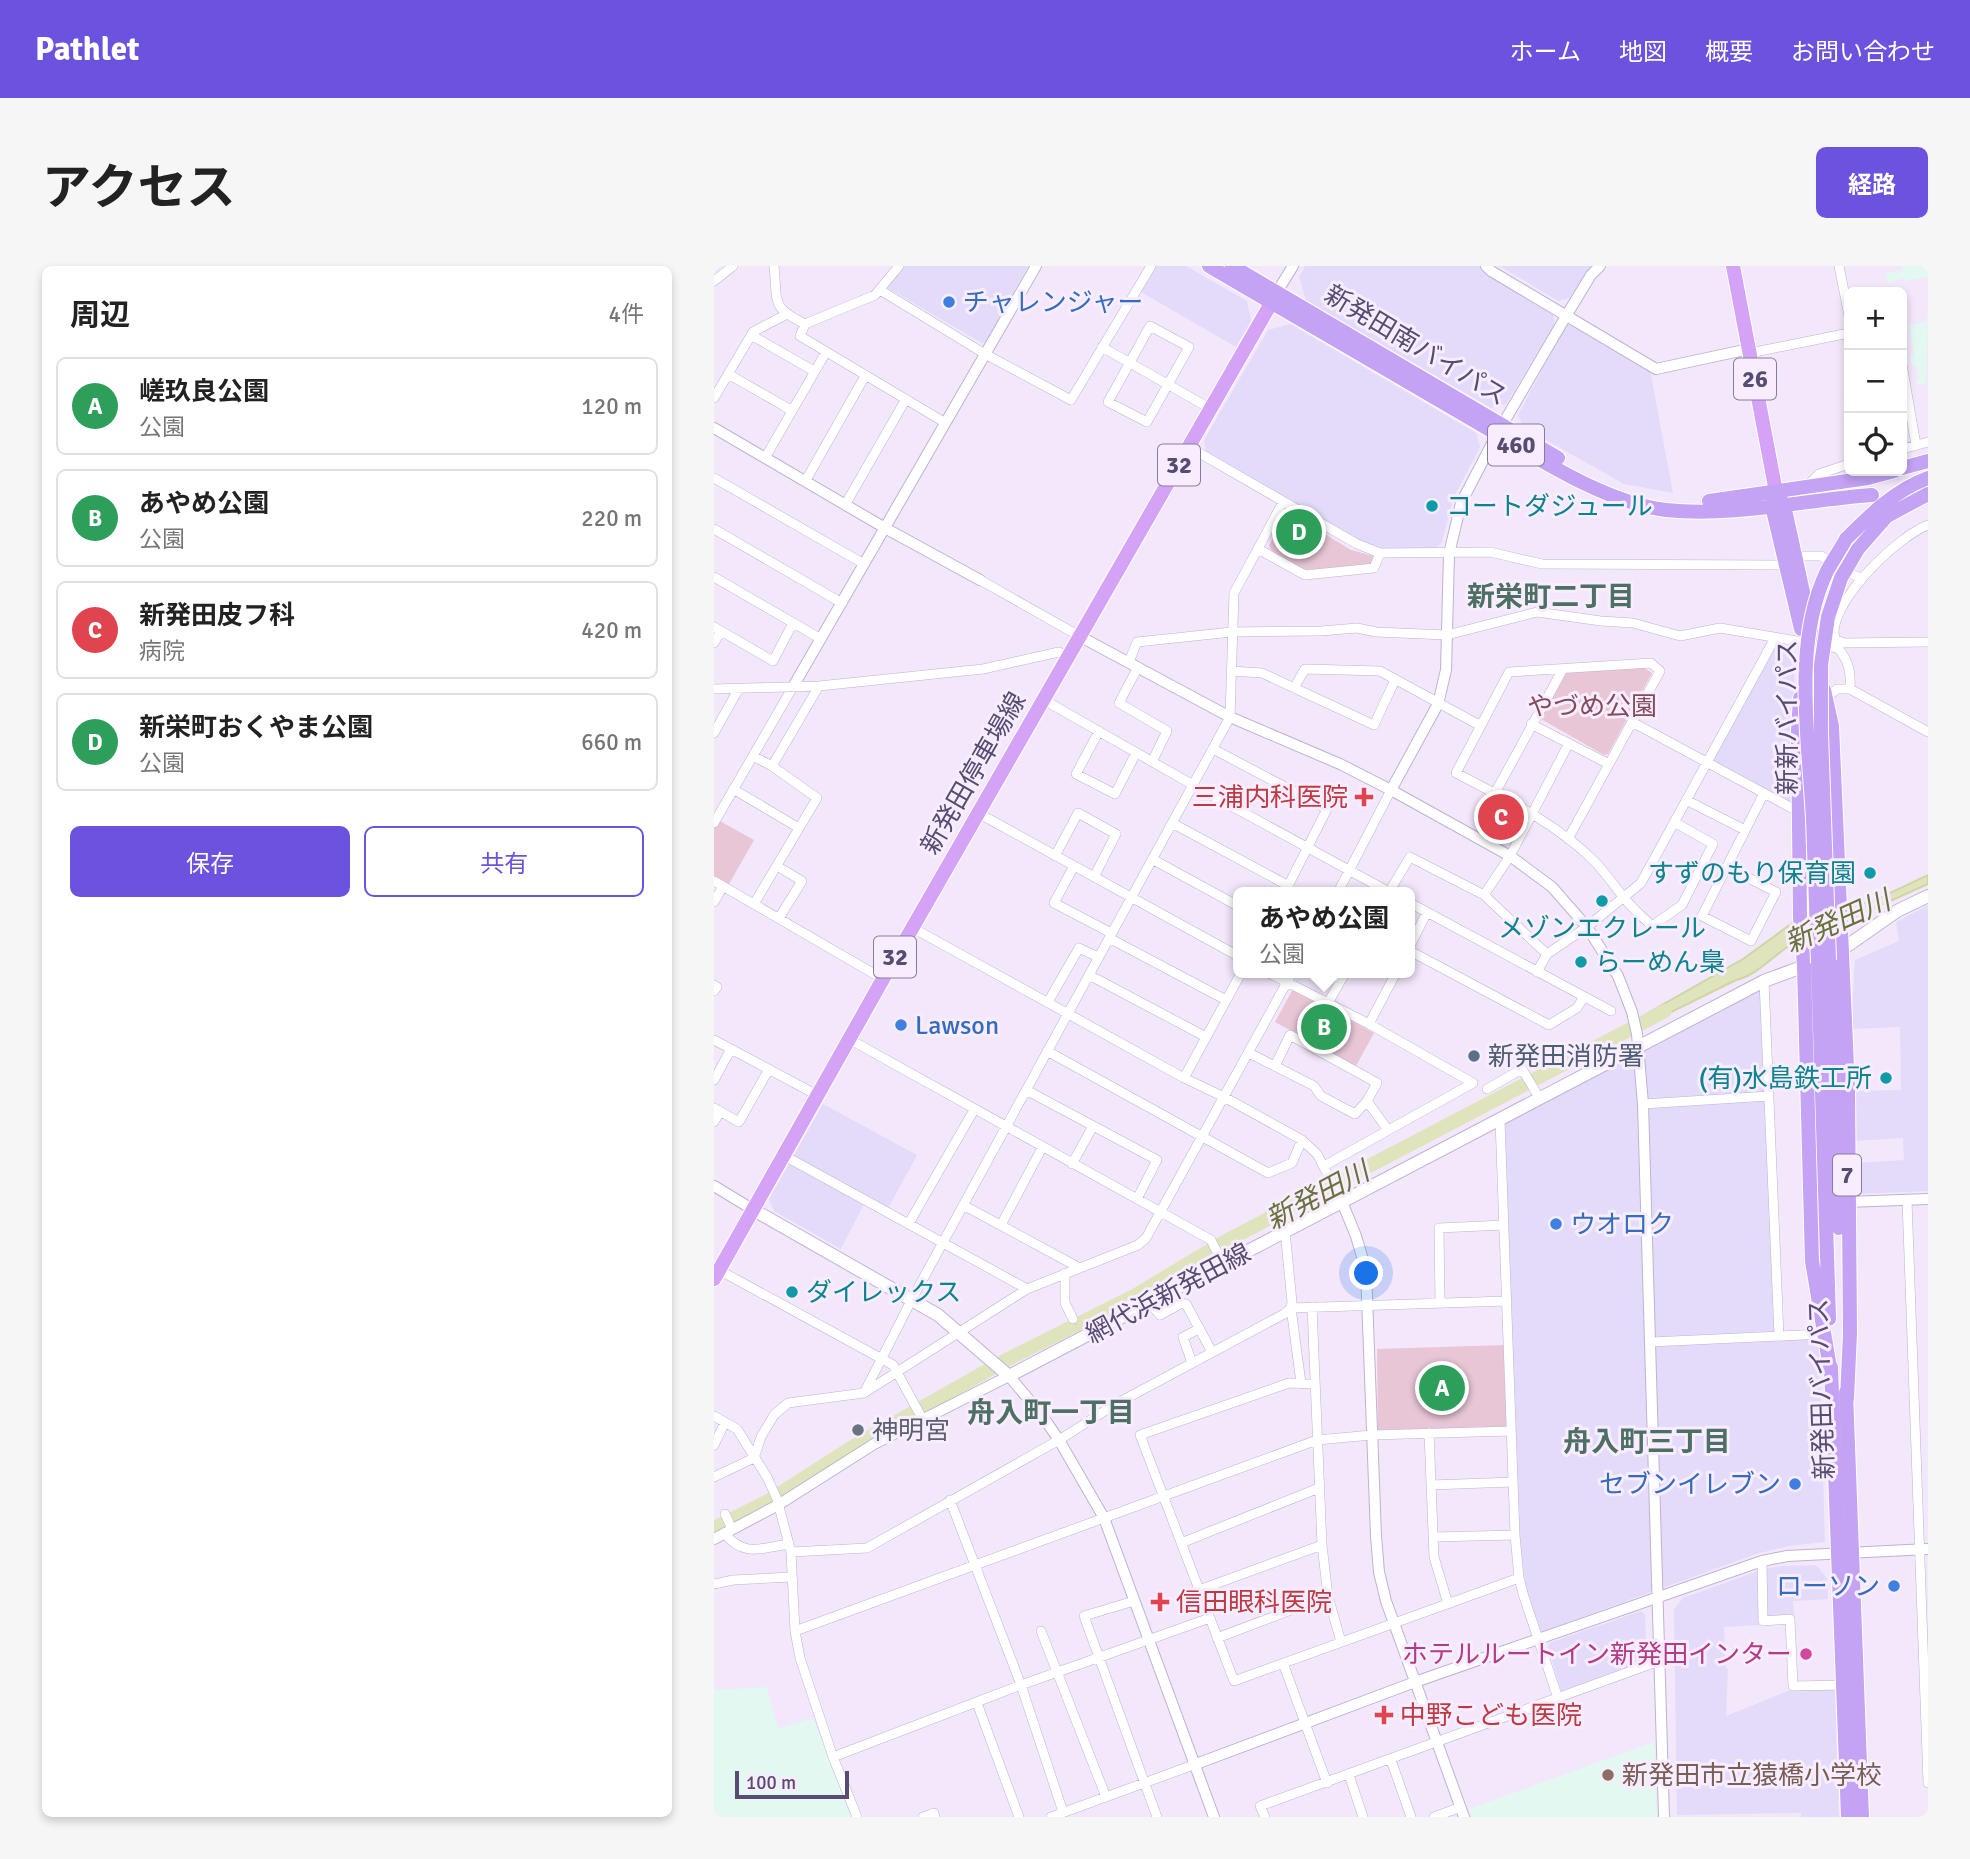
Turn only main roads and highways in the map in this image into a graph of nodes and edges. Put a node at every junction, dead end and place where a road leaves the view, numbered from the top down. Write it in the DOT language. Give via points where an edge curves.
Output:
graph roads {
  1 [pos="1209,266"];
  2 [pos="1232,266"];
  3 [pos="1732,266"];
  4 [pos="1274,297"];
  5 [pos="1928,461"];
  6 [pos="1907,467"];
  7 [pos="1875,476"];
  8 [pos="1928,478"];
  9 [pos="1928,494"];
  10 [pos="1872,495"];
  11 [pos="1778,501"];
  12 [pos="1808,641"];
  13 [pos="1928,896"];
  14 [pos="1842,951"];
  15 [pos="1817,963"];
  16 [pos="1827,1104"];
  17 [pos="752,1209"];
  18 [pos="717,1275"];
  19 [pos="1831,1374"];
  20 [pos="1847,1399"];
  21 [pos="1845,1554"];
  22 [pos="1848,1817"];
  23 [pos="1862,1817"];
  1 -- 4 [label="highway, 新発田南バイパス / 460"];
  2 -- 4 [label="highway, 新発田南バイパス / 460"];
  3 -- 11 [label="main road, 26"];
  4 -- 11 [label="highway, 新発田南バイパス / 460" via="1500,430 1597,480 1663,501"];
  4 -- 17 [label="main road, 新発田停車場線 / 32"];
  5 -- 6 [label="highway"];
  7 -- 11 [label="highway" via="1806,488"];
  8 -- 15 [label="highway, 新新バイパス / 7, bridge" via="1877,508 1846,539 1827,572 1813,613 1806,733"];
  9 -- 15 [label="highway, 新新バイパス / 7, bridge" via="1887,516 1858,549 1841,578 1828,617 1821,665"];
  10 -- 11 [label="highway"];
  11 -- 12 [label="highway, 7"];
  11 -- 12 [label="highway, 7" via="1781,562"];
  12 -- 14 [label="highway, 7" via="1832,726"];
  12 -- 15 [label="highway, 7" via="1798,731 1800,917 1802,948"];
  13 -- 14 [label="main road, 網代浜新発田線" via="1897,911"];
  14 -- 15 [label="main road, 網代浜新発田線"];
  14 -- 20 [label="highway, 7" via="1848,1088"];
  15 -- 16 [label="highway, 新発田バイパス / 7"];
  15 -- 17 [label="main road, 網代浜新発田線" via="1764,981 1638,1041 1540,1099 1006,1373 912,1299"];
  15 -- 19 [label="highway, 7" via="1812,1261"];
  16 -- 19 [label="highway, 新発田バイパス / 7"];
  16 -- 20 [label="highway, 新発田バイパス / 7"];
  17 -- 18 [label="main road, 新発田停車場線 / 32"];
  19 -- 21 [label="highway, 新発田バイパス / 7"];
  20 -- 21 [label="highway, 新発田バイパス / 7"];
  21 -- 22 [label="highway, 新発田バイパス / 7"];
  21 -- 23 [label="highway, 新発田バイパス / 7"];
}
